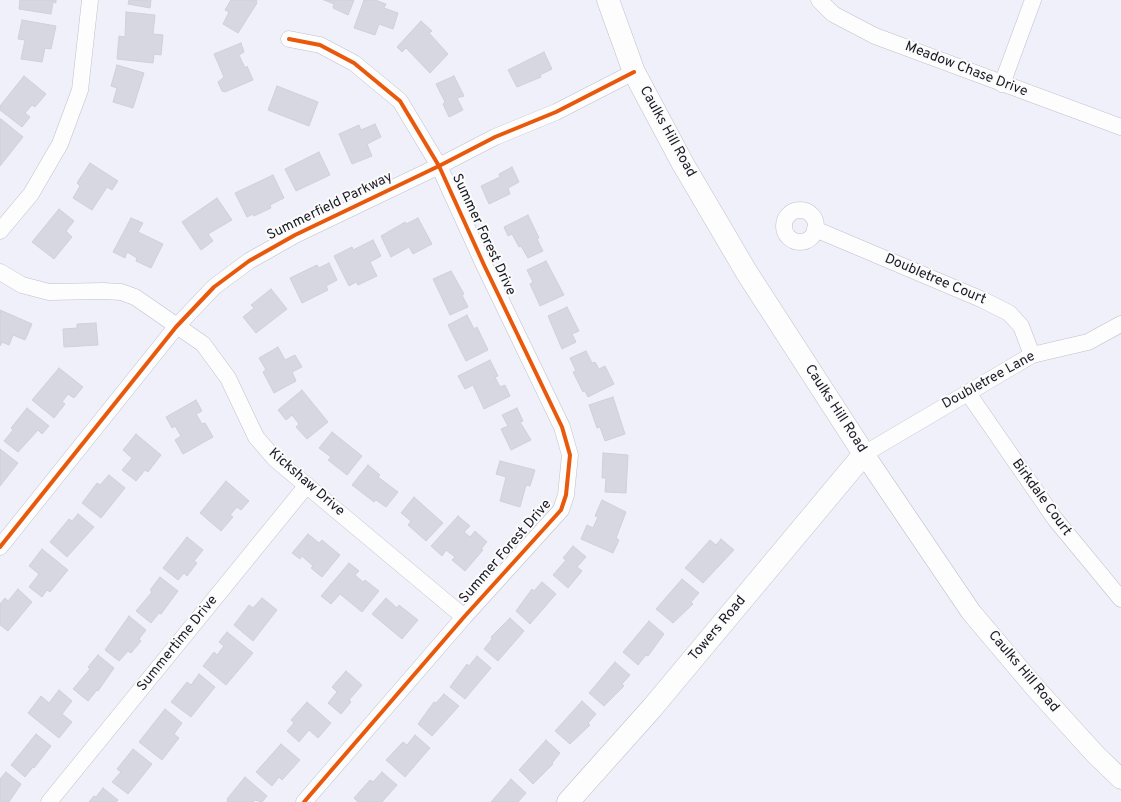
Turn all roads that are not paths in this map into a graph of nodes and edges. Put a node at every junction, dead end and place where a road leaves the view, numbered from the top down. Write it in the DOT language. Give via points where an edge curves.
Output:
graph roads {
  1 [pos="90,0"];
  2 [pos="608,0"];
  3 [pos="819,0"];
  4 [pos="1033,0"];
  5 [pos="289,39"];
  6 [pos="634,72"];
  7 [pos="1002,84"];
  8 [pos="1121,127"];
  9 [pos="439,166"];
  10 [pos="815,229"];
  11 [pos="0,231"];
  12 [pos="0,272"];
  13 [pos="1121,324"];
  14 [pos="176,327"];
  15 [pos="1032,354"];
  16 [pos="968,393"];
  17 [pos="864,454"];
  18 [pos="306,485"];
  19 [pos="0,547"];
  20 [pos="1121,599"];
  21 [pos="464,617"];
  22 [pos="1121,779"];
  23 [pos="49,802"];
  24 [pos="304,802"];
  25 [pos="568,802"];
  1 -- 11 [label="street" via="80,90 60,144 31,194"];
  2 -- 6 [label="main road, Caulks Hill Road"];
  3 -- 7 [label="street, Meadow Chase Drive" via="833,14 875,36"];
  4 -- 7 [label="street"];
  5 -- 9 [label="street, Summer Forest Drive" via="320,45 354,63 400,101"];
  6 -- 9 [label="street, Summerfield Parkway" via="556,112 494,137"];
  6 -- 17 [label="main road, Caulks Hill Road" via="683,164 747,273"];
  7 -- 8 [label="street, Meadow Chase Drive"];
  9 -- 14 [label="street, Summerfield Parkway" via="295,235 249,261 214,287"];
  9 -- 21 [label="street, Summer Forest Drive" via="562,427 570,454 566,495 561,510"];
  10 -- 15 [label="street, Doubletree Court" via="1009,313 1021,326"];
  12 -- 14 [label="street, Kickshaw Drive" via="22,285 49,292 121,292 135,297"];
  13 -- 15 [label="street, Doubletree Lane" via="1088,342"];
  14 -- 18 [label="street, Kickshaw Drive" via="203,344 228,378 256,437 274,459"];
  14 -- 19 [label="street, Summerfield Parkway"];
  15 -- 16 [label="street, Doubletree Lane"];
  16 -- 17 [label="street, Doubletree Lane"];
  16 -- 20 [label="street, Birkdale Court" via="1026,480"];
  17 -- 22 [label="street, Caulks Hill Road" via="971,612 1037,690"];
  17 -- 25 [label="main road, Towers Road" via="652,708"];
  18 -- 21 [label="street, Kickshaw Drive"];
  18 -- 23 [label="street, Summertime Drive"];
  21 -- 24 [label="street, Summer Forest Drive"];
}
